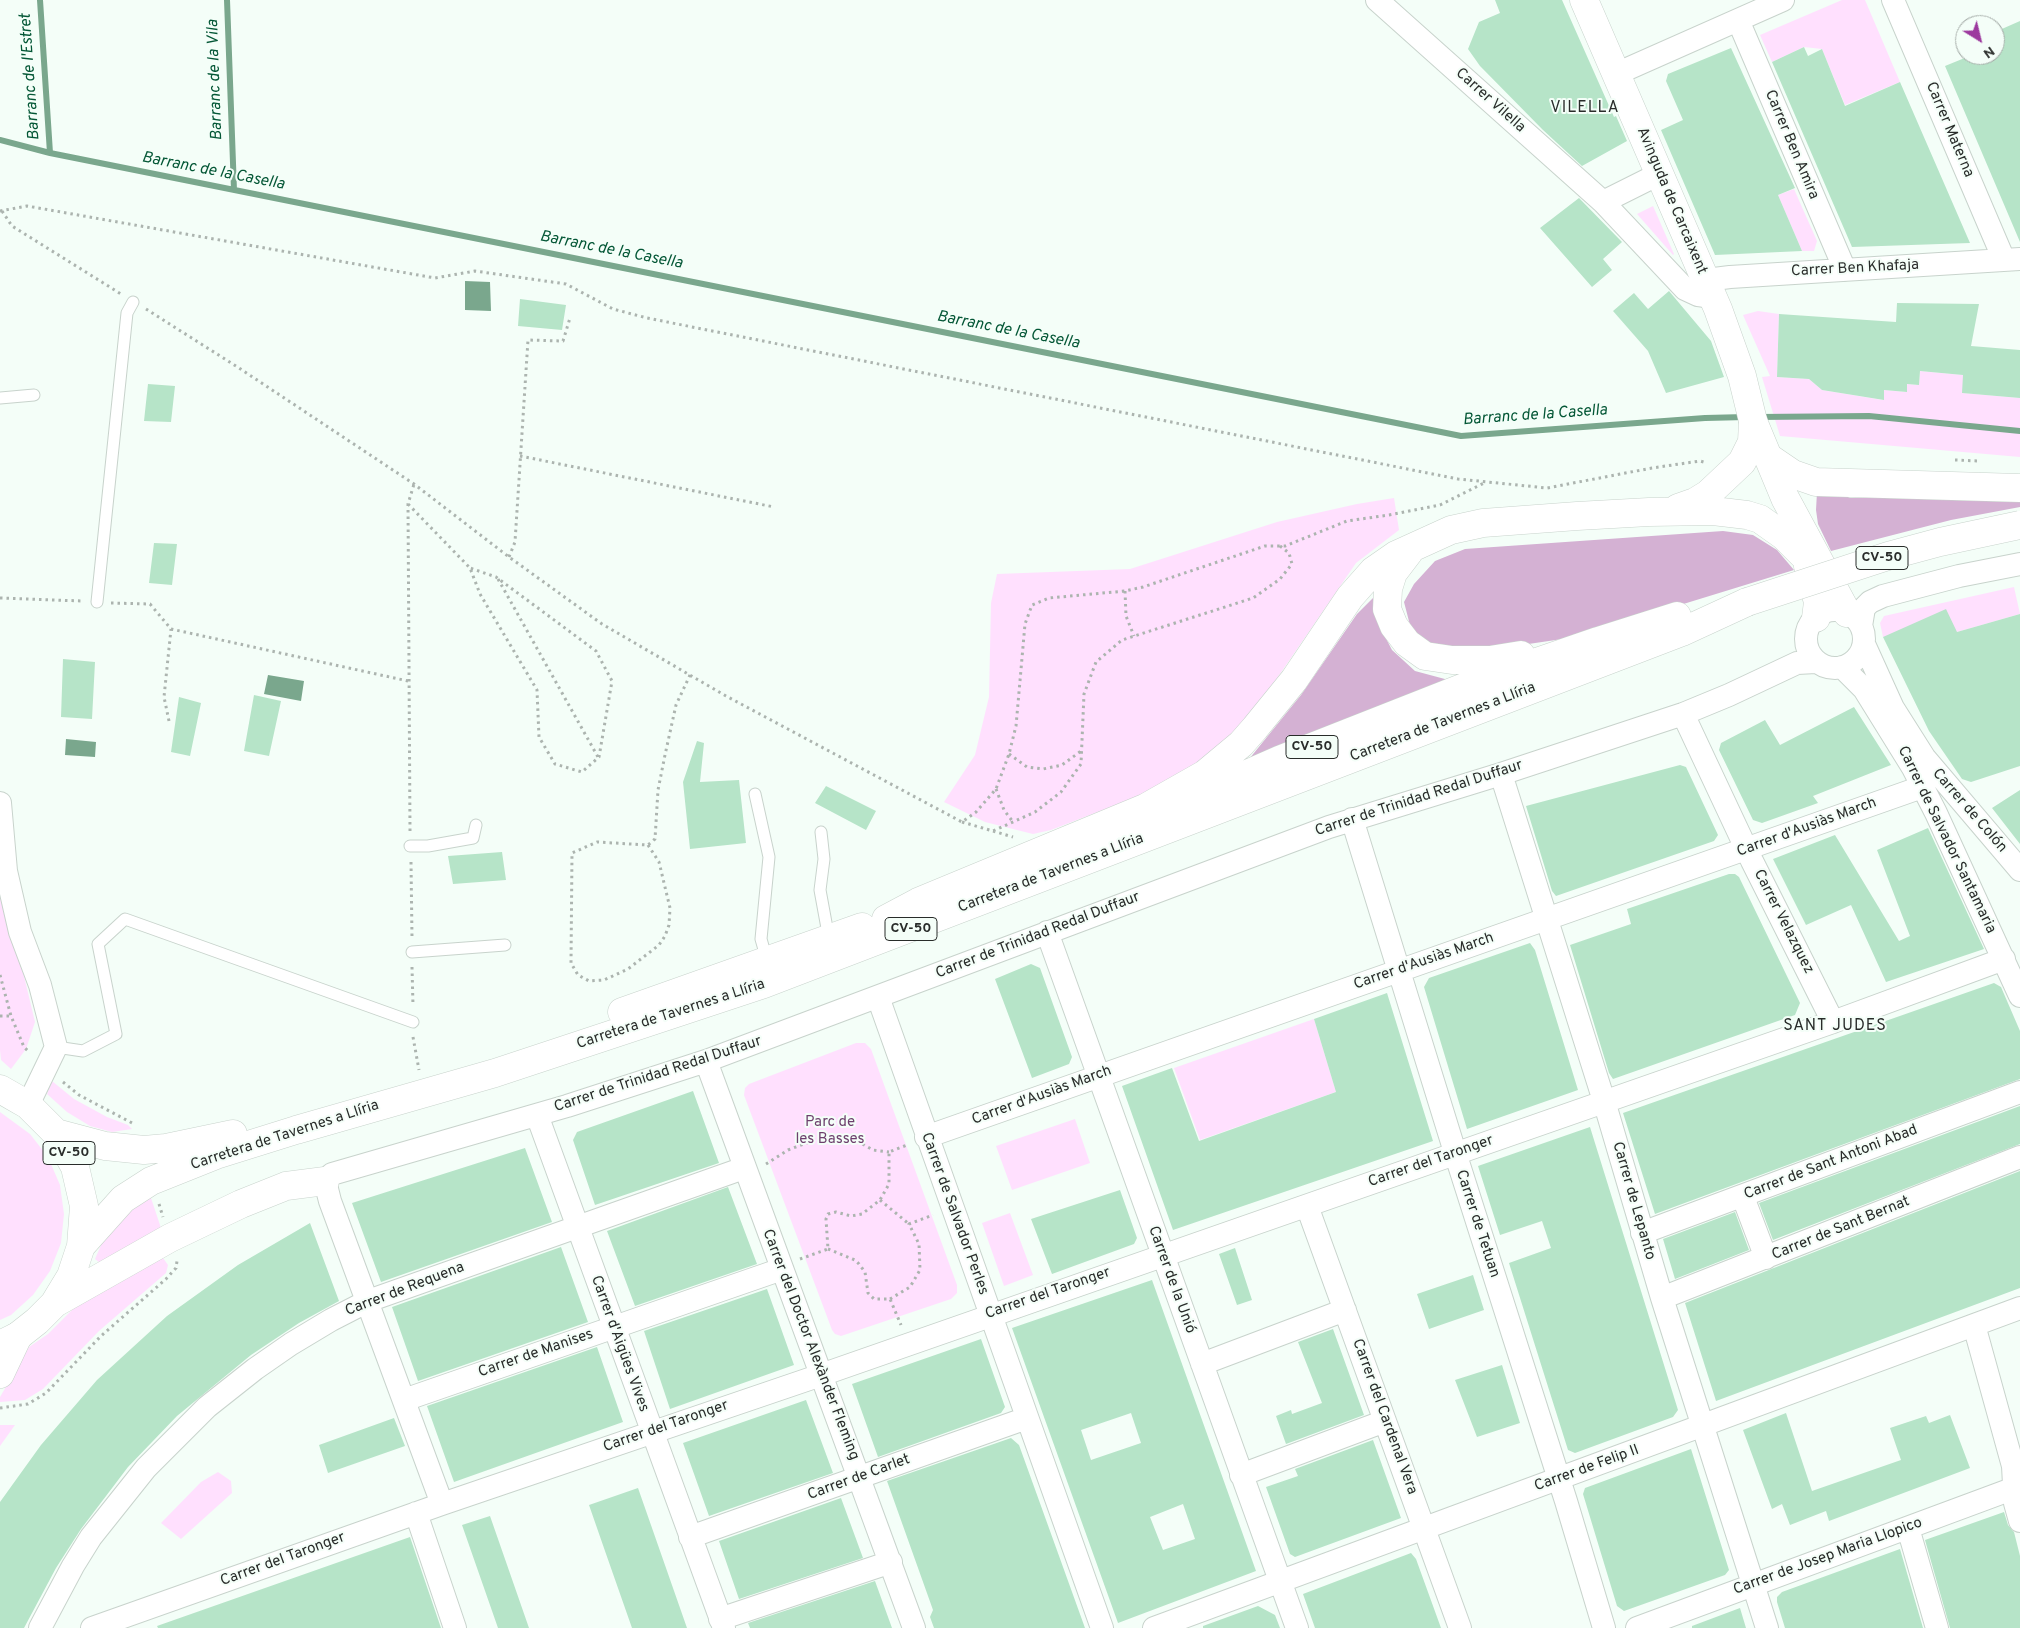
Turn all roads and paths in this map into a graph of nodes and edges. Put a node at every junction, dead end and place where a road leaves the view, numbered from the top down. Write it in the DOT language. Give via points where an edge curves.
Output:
graph roads {
  1 [pos="1377,0"];
  2 [pos="1584,0"];
  3 [pos="1783,0"];
  4 [pos="1893,0"];
  5 [pos="1738,20"];
  6 [pos="1616,74"];
  7 [pos="1659,174"];
  8 [pos="1603,202"];
  9 [pos="1,211"];
  10 [pos="2012,260"];
  11 [pos="1844,270"];
  12 [pos="1709,288"];
  13 [pos="133,302"];
  14 [pos="570,318"];
  15 [pos="34,395"];
  16 [pos="0,398"];
  17 [pos="1758,441"];
  18 [pos="520,456"];
  19 [pos="1713,465"];
  20 [pos="1486,482"];
  21 [pos="414,484"];
  22 [pos="2020,488"];
  23 [pos="408,504"];
  24 [pos="774,507"];
  25 [pos="1648,512"];
  26 [pos="1791,513"];
  27 [pos="2020,525"];
  28 [pos="1417,543"];
  29 [pos="1280,546"];
  30 [pos="509,557"];
  31 [pos="1805,557"];
  32 [pos="2019,567"];
  33 [pos="470,568"];
  34 [pos="496,577"];
  35 [pos="1125,591"];
  36 [pos="0,598"];
  37 [pos="97,602"];
  38 [pos="1747,602"];
  39 [pos="1813,622"];
  40 [pos="1857,628"];
  41 [pos="171,629"];
  42 [pos="1134,636"];
  43 [pos="1598,641"];
  44 [pos="1816,662"];
  45 [pos="1842,668"];
  46 [pos="690,675"];
  47 [pos="408,681"];
  48 [pos="1751,685"];
  49 [pos="1682,714"];
  50 [pos="169,720"];
  51 [pos="1082,750"];
  52 [pos="1009,754"];
  53 [pos="599,757"];
  54 [pos="1501,774"];
  55 [pos="1922,787"];
  56 [pos="996,789"];
  57 [pos="755,794"];
  58 [pos="0,803"];
  59 [pos="1352,819"];
  60 [pos="962,822"];
  61 [pos="1013,822"];
  62 [pos="476,825"];
  63 [pos="821,832"];
  64 [pos="648,845"];
  65 [pos="410,846"];
  66 [pos="1747,850"];
  67 [pos="2020,870"];
  68 [pos="886,919"];
  69 [pos="1548,920"];
  70 [pos="1047,932"];
  71 [pos="830,939"];
  72 [pos="505,945"];
  73 [pos="412,952"];
  74 [pos="2004,959"];
  75 [pos="767,960"];
  76 [pos="1400,970"];
  77 [pos="0,975"];
  78 [pos="2020,996"];
  79 [pos="878,997"];
  80 [pos="0,1016"];
  81 [pos="413,1022"];
  82 [pos="1833,1022"];
  83 [pos="56,1047"];
  84 [pos="706,1061"];
  85 [pos="1098,1075"];
  86 [pos="421,1080"];
  87 [pos="0,1088"];
  88 [pos="2020,1092"];
  89 [pos="1604,1101"];
  90 [pos="28,1105"];
  91 [pos="537,1115"];
  92 [pos="56,1133"];
  93 [pos="926,1137"];
  94 [pos="889,1152"];
  95 [pos="1455,1154"];
  96 [pos="2020,1157"];
  97 [pos="755,1166"];
  98 [pos="324,1181"];
  99 [pos="1742,1197"];
  100 [pos="880,1200"];
  101 [pos="1307,1206"];
  102 [pos="936,1214"];
  103 [pos="909,1224"];
  104 [pos="577,1226"];
  105 [pos="1642,1233"];
  106 [pos="170,1238"];
  107 [pos="81,1246"];
  108 [pos="828,1248"];
  109 [pos="1162,1254"];
  110 [pos="1766,1258"];
  111 [pos="791,1264"];
  112 [pos="1662,1298"];
  113 [pos="890,1299"];
  114 [pos="368,1301"];
  115 [pos="54,1304"];
  116 [pos="2020,1308"];
  117 [pos="1345,1310"];
  118 [pos="990,1314"];
  119 [pos="1974,1326"];
  120 [pos="614,1327"];
  121 [pos="9,1340"];
  122 [pos="908,1343"];
  123 [pos="1202,1364"];
  124 [pos="0,1374"];
  125 [pos="821,1375"];
  126 [pos="404,1400"];
  127 [pos="0,1408"];
  128 [pos="1028,1418"];
  129 [pos="1385,1421"];
  130 [pos="1703,1426"];
  131 [pos="651,1433"];
  132 [pos="1241,1475"];
  133 [pos="860,1478"];
  134 [pos="1558,1479"];
  135 [pos="2018,1487"];
  136 [pos="442,1504"];
  137 [pos="416,1513"];
  138 [pos="2020,1521"];
  139 [pos="1425,1528"];
  140 [pos="1908,1528"];
  141 [pos="690,1537"];
  142 [pos="892,1562"];
  143 [pos="1280,1582"];
  144 [pos="1754,1584"];
  145 [pos="722,1623"];
  146 [pos="40,1628"];
  147 [pos="92,1628"];
  148 [pos="455,1628"];
  149 [pos="914,1628"];
  150 [pos="1102,1628"];
  151 [pos="1154,1628"];
  152 [pos="1297,1628"];
  153 [pos="1460,1628"];
  154 [pos="1604,1628"];
  155 [pos="1637,1628"];
  156 [pos="1767,1628"];
  157 [pos="1937,1628"];
  1 -- 8 [label="street, Carrer Vilella"];
  2 -- 6 [label="main road, Avinguda de Carcaixent"];
  3 -- 5 [label="street"];
  4 -- 10 [label="street, Carrer Materna"];
  5 -- 6 [label="street"];
  5 -- 11 [label="street, Carrer Ben Amira"];
  6 -- 7 [label="main road, Avinguda de Carcaixent"];
  7 -- 8 [label="street"];
  7 -- 12 [label="main road, Avinguda de Carcaixent"];
  8 -- 12 [label="street, Carrer Vilella" via="1685,289 1698,295"];
  9 -- 13 [label="path" via="12,226"];
  9 -- 20 [label="path" via="27,206 435,278 475,271 566,284 614,308 647,318"];
  10 -- 11 [label="street, Carrer Ben Khafaja"];
  11 -- 12 [label="street, Carrer Ben Khafaja"];
  12 -- 17 [label="main road, Avinguda de Carcaixent" via="1742,376"];
  13 -- 21 [label="path"];
  13 -- 37 [label="lane" via="127,313"];
  14 -- 18 [label="path" via="562,341 528,340"];
  15 -- 16 [label="lane"];
  17 -- 22 [label="main road" via="1793,474 1816,482"];
  17 -- 25 [label="main road" via="1742,462 1708,494 1680,507"];
  17 -- 26 [label="main road, Avinguda de Carcaixent"];
  18 -- 24 [label="path"];
  18 -- 30 [label="path" via="515,542"];
  19 -- 20 [label="path" via="1690,463 1547,488"];
  20 -- 29 [label="path" via="1440,505 1347,521"];
  21 -- 23 [label="path"];
  21 -- 30 [label="path"];
  23 -- 33 [label="path"];
  23 -- 47 [label="path"];
  25 -- 28 [label="main road" via="1483,523 1451,530"];
  25 -- 31 [label="main road" via="1746,514 1769,524"];
  26 -- 31 [label="main road"];
  26 -- 40 [label="main road"];
  27 -- 38 [label="main road, Carretera de Tavernes a Llíria / CV-50, bridge" via="1888,556"];
  28 -- 43 [label="main road" via="1393,573 1388,589 1388,609 1394,626 1407,643 1425,656 1490,660"];
  28 -- 68 [label="main road" via="1373,571 1350,597 1294,680 1255,728 1205,774 1145,808 927,898"];
  29 -- 35 [label="path" via="1265,546"];
  29 -- 42 [label="path" via="1289,553 1292,564 1280,579 1253,598"];
  30 -- 46 [label="path" via="602,624"];
  31 -- 39 [label="main road" via="1818,602"];
  32 -- 40 [label="street" via="1959,576 1883,596 1864,608"];
  33 -- 34 [label="path"];
  33 -- 53 [label="path" via="480,594 537,690 538,737 555,764 582,772"];
  34 -- 53 [label="path"];
  34 -- 53 [label="path" via="596,652 612,681"];
  35 -- 42 [label="path" via="1126,616"];
  35 -- 52 [label="path" via="1049,598 1032,605 1025,624 1016,726"];
  36 -- 37 [label="path"];
  37 -- 41 [label="path" via="150,604"];
  38 -- 43 [label="main road, Carretera de Tavernes a Llíria / CV-50" via="1676,616"];
  38 -- 107 [label="main road, Carretera de Tavernes a Llíria / CV-50" via="1620,656 764,984 495,1073 216,1155 151,1181 123,1199"];
  39 -- 40 [label="street" via="1828,612"];
  39 -- 44 [label="street" via="1807,645"];
  39 -- 48 [label="street, Carrer de Trinidad Redal Duffaur" via="1789,652"];
  40 -- 45 [label="street" via="1854,661"];
  40 -- 67 [label="street, Carrer de Colón" via="1893,708 1924,757"];
  41 -- 47 [label="path"];
  41 -- 50 [label="path" via="164,697"];
  42 -- 51 [label="path" via="1122,640 1096,662 1084,694"];
  43 -- 68 [label="main road, Carretera de Tavernes a Llíria / CV-50" via="1380,719 1010,873"];
  44 -- 45 [label="street" via="1828,668"];
  44 -- 48 [label="street, Carrer de Trinidad Redal Duffaur" via="1796,662"];
  45 -- 55 [label="street, Carrer de Salvador Santamaria" via="1855,679 1878,710"];
  46 -- 60 [label="path"];
  46 -- 64 [label="path" via="676,705 658,790 655,839"];
  47 -- 65 [label="path"];
  48 -- 49 [label="street, Carrer de Trinidad Redal Duffaur"];
  49 -- 54 [label="street, Carrer de Trinidad Redal Duffaur"];
  49 -- 66 [label="street, Carrer Velazquez"];
  51 -- 52 [label="path" via="1062,765 1043,769 1027,767"];
  51 -- 61 [label="path" via="1081,764 1061,792 1035,812"];
  52 -- 56 [label="path"];
  54 -- 59 [label="street, Carrer de Trinidad Redal Duffaur"];
  54 -- 69 [label="street, Carrer de Lepanto"];
  55 -- 66 [label="street, Carrer d'Ausiàs March"];
  55 -- 74 [label="street, Carrer de Salvador Santamaria"];
  56 -- 60 [label="path" via="976,812"];
  56 -- 61 [label="path" via="1004,810"];
  57 -- 75 [label="lane" via="769,857 761,939"];
  58 -- 83 [label="street" via="6,871 20,932 40,985"];
  59 -- 70 [label="street, Carrer de Trinidad Redal Duffaur"];
  59 -- 76 [label="street, Carrer de Tetuan"];
  60 -- 61 [label="path" via="993,831"];
  62 -- 65 [label="lane" via="473,838"];
  63 -- 71 [label="lane" via="824,858 820,890"];
  64 -- 64 [label="path" via="596,842 572,853 571,964 578,975 589,981 604,980 628,969 660,945 665,936 670,908 659,862"];
  65 -- 73 [label="path"];
  66 -- 69 [label="street, Carrer d'Ausiàs March"];
  66 -- 82 [label="street, Carrer Velazquez"];
  68 -- 71 [label="main road, Carretera de Tavernes a Llíria / CV-50"];
  69 -- 76 [label="street, Carrer d'Ausiàs March"];
  69 -- 89 [label="street, Carrer de Lepanto"];
  70 -- 79 [label="street, Carrer de Trinidad Redal Duffaur"];
  70 -- 85 [label="street, Carrer de la Unió"];
  71 -- 75 [label="main road, Carretera de Tavernes a Llíria / CV-50"];
  72 -- 73 [label="lane"];
  73 -- 81 [label="path"];
  74 -- 78 [label="street, Carrer de Salvador Santamaria"];
  74 -- 82 [label="street, Carrer del Taronger"];
  75 -- 86 [label="main road, Carretera de Tavernes a Llíria / CV-50"];
  76 -- 85 [label="street, Carrer d'Ausiàs March"];
  76 -- 95 [label="street, Carrer de Tetuan"];
  77 -- 80 [label="path" via="11,1016"];
  79 -- 84 [label="street, Carrer de Trinidad Redal Duffaur"];
  79 -- 93 [label="street, Carrer de Salvador Perles"];
  81 -- 83 [label="lane" via="124,919 98,944 116,1034 83,1051"];
  81 -- 86 [label="path"];
  82 -- 89 [label="street, Carrer del Taronger"];
  83 -- 90 [label="street"];
  84 -- 91 [label="street, Carrer de Trinidad Redal Duffaur"];
  84 -- 97 [label="street, Carrer del Doctor Alexànder Fleming"];
  85 -- 93 [label="street, Carrer d'Ausiàs March"];
  85 -- 109 [label="street, Carrer de la Unió"];
  86 -- 92 [label="main road, Carretera de Tavernes a Llíria / CV-50" via="214,1139 166,1148 144,1150 105,1146"];
  87 -- 90 [label="main road, CV-50"];
  88 -- 99 [label="street, Carrer de Sant Antoni Abad"];
  89 -- 95 [label="street, Carrer del Taronger"];
  89 -- 105 [label="street, Carrer de Lepanto"];
  90 -- 92 [label="main road, CV-50"];
  91 -- 98 [label="street, Carrer de Trinidad Redal Duffaur" via="332,1174"];
  91 -- 104 [label="street, Carrer d'Aigües Vives"];
  92 -- 107 [label="main road, CV-50" via="72,1161 81,1186 84,1206"];
  93 -- 94 [label="path"];
  93 -- 118 [label="street, Carrer de Salvador Perles"];
  94 -- 97 [label="path" via="873,1150 843,1137 817,1139"];
  94 -- 100 [label="path" via="889,1184"];
  95 -- 101 [label="street, Carrer del Taronger"];
  95 -- 134 [label="street, Carrer de Tetuan"];
  96 -- 110 [label="street, Carrer de Sant Bernat"];
  97 -- 104 [label="street, Carrer de Requena"];
  97 -- 111 [label="street, Carrer del Doctor Alexànder Fleming"];
  98 -- 106 [label="main road" via="286,1186"];
  98 -- 114 [label="street"];
  99 -- 105 [label="street, Carrer de Sant Antoni Abad"];
  99 -- 110 [label="street"];
  100 -- 103 [label="path"];
  100 -- 108 [label="path" via="862,1214 828,1214"];
  101 -- 109 [label="street, Carrer del Taronger"];
  101 -- 117 [label="street, Carrer del Cardenal Vera"];
  102 -- 103 [label="path"];
  103 -- 113 [label="path" via="918,1244 920,1270 910,1287"];
  104 -- 114 [label="street, Carrer de Requena"];
  104 -- 120 [label="street, Carrer d'Aigües Vives"];
  105 -- 112 [label="street, Carrer de Lepanto"];
  106 -- 115 [label="main road"];
  106 -- 127 [label="path" via="177,1261 176,1268 166,1279 101,1336 46,1393 28,1404"];
  107 -- 115 [label="main road, CV-50" via="71,1276"];
  108 -- 111 [label="path"];
  108 -- 113 [label="path" via="855,1260 862,1268 871,1297"];
  109 -- 118 [label="street, Carrer del Taronger"];
  109 -- 123 [label="street, Carrer de la Unió"];
  110 -- 112 [label="street, Carrer de Sant Bernat"];
  111 -- 120 [label="street, Carrer de Manises"];
  111 -- 125 [label="street, Carrer del Doctor Alexànder Fleming"];
  112 -- 130 [label="street, Carrer de Lepanto"];
  113 -- 122 [label="path"];
  114 -- 126 [label="street"];
  114 -- 146 [label="street, Carrer de Requena" via="324,1324 255,1369 169,1443 92,1537"];
  115 -- 121 [label="main road, CV-50" via="37,1321"];
  116 -- 119 [label="street, Carrer de Felip II"];
  117 -- 123 [label="street"];
  117 -- 129 [label="street, Carrer del Cardenal Vera"];
  118 -- 122 [label="street, Carrer del Taronger"];
  118 -- 128 [label="street, Carrer de Salvador Perles"];
  119 -- 130 [label="street, Carrer de Felip II"];
  119 -- 135 [label="street"];
  120 -- 126 [label="street, Carrer de Manises"];
  120 -- 131 [label="street, Carrer d'Aigües Vives"];
  121 -- 124 [label="main road"];
  122 -- 125 [label="street, Carrer del Taronger"];
  123 -- 132 [label="street, Carrer de la Unió"];
  125 -- 131 [label="street, Carrer del Taronger"];
  125 -- 133 [label="street, Carrer del Doctor Alexànder Fleming"];
  126 -- 136 [label="street"];
  128 -- 133 [label="street, Carrer de Carlet"];
  128 -- 150 [label="street, Carrer de Salvador Perles"];
  129 -- 132 [label="street"];
  129 -- 139 [label="street, Carrer del Cardenal Vera"];
  130 -- 134 [label="street, Carrer de Felip II"];
  130 -- 144 [label="street, Carrer de Lepanto"];
  131 -- 136 [label="street, Carrer del Taronger"];
  131 -- 141 [label="street, Carrer d'Aigües Vives"];
  132 -- 143 [label="street, Carrer de la Unió"];
  133 -- 141 [label="street, Carrer de Carlet"];
  133 -- 142 [label="street, Carrer del Doctor Alexànder Fleming"];
  134 -- 139 [label="street, Carrer de Felip II"];
  134 -- 154 [label="street, Carrer de Tetuan"];
  135 -- 138 [label="street" via="2015,1503"];
  135 -- 140 [label="street, Carrer de Josep Maria Llopico"];
  136 -- 137 [label="street, Carrer del Taronger"];
  137 -- 147 [label="street, Carrer del Taronger"];
  137 -- 148 [label="street"];
  139 -- 143 [label="street, Carrer de Felip II"];
  139 -- 153 [label="street, Carrer del Cardenal Vera"];
  140 -- 144 [label="street, Carrer de Josep Maria Llopico"];
  140 -- 157 [label="street"];
  141 -- 145 [label="street, Carrer d'Aigües Vives"];
  142 -- 145 [label="street"];
  142 -- 149 [label="street, Carrer del Doctor Alexànder Fleming"];
  143 -- 151 [label="street, Carrer de Felip II"];
  143 -- 152 [label="street, Carrer de la Unió"];
  144 -- 155 [label="street, Carrer de Josep Maria Llopico"];
  144 -- 156 [label="street, Carrer de Lepanto"];
}
